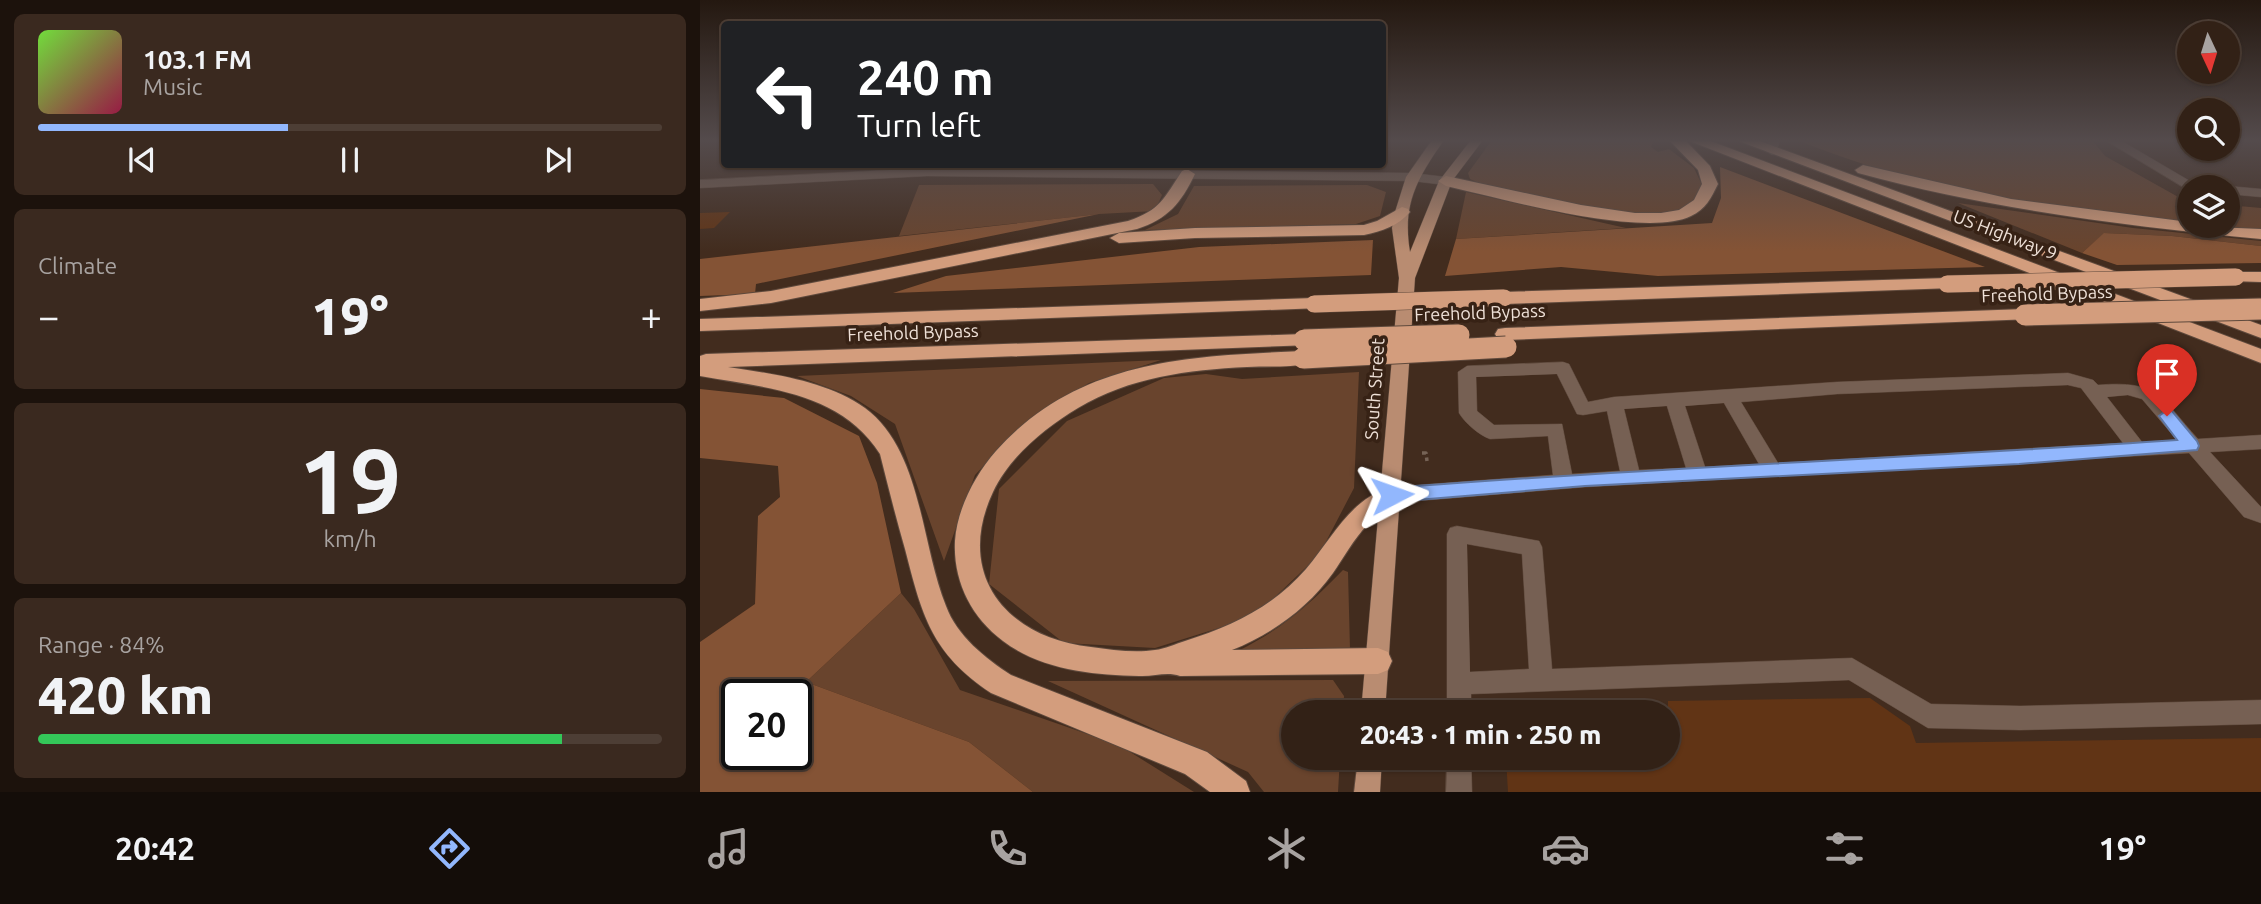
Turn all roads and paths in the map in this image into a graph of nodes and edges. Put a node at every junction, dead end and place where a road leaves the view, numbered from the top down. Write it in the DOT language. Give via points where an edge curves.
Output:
graph roads {
  1 [pos="754,177"];
  2 [pos="829,177"];
  3 [pos="1188,177"];
  4 [pos="1412,177"];
  5 [pos="1449,177"];
  6 [pos="1708,177"];
  7 [pos="1791,177"];
  8 [pos="1846,177"];
  9 [pos="1891,177"];
  10 [pos="750,181"];
  11 [pos="1446,181"];
  12 [pos="700,184"];
  13 [pos="2240,191"];
  14 [pos="2261,193"];
  15 [pos="1402,212"];
  16 [pos="2261,234"];
  17 [pos="1014,250"];
  18 [pos="2261,277"];
  19 [pos="1407,278"];
  20 [pos="700,305"];
  21 [pos="2261,309"];
  22 [pos="700,325"];
  23 [pos="2261,332"];
  24 [pos="1303,349"];
  25 [pos="2261,356"];
  26 [pos="700,362"];
  27 [pos="700,369"];
  28 [pos="2093,392"];
  29 [pos="1729,397"];
  30 [pos="1674,400"];
  31 [pos="1614,403"];
  32 [pos="1583,409"];
  33 [pos="1556,429"];
  34 [pos="2261,442"];
  35 [pos="2191,446"];
  36 [pos="2138,450"];
  37 [pos="1422,453"];
  38 [pos="1427,461"];
  39 [pos="1773,471"];
  40 [pos="1698,475"];
  41 [pos="1632,478"];
  42 [pos="1564,482"];
  43 [pos="1392,495"];
  44 [pos="2258,517"];
  45 [pos="1378,661"];
  46 [pos="1154,663"];
  47 [pos="1541,680"];
  48 [pos="1458,682"];
  49 [pos="1374,700"];
  50 [pos="1459,700"];
  51 [pos="2261,712"];
  52 [pos="1369,770"];
  53 [pos="1459,770"];
  54 [pos="1235,792"];
  55 [pos="1367,792"];
  56 [pos="1459,792"];
  1 -- 10 [label="street"];
  2 -- 10 [label="street"];
  3 -- 17 [label="highway" via="1173,203 1152,218"];
  4 -- 11 [label="street"];
  4 -- 15 [label="main road, South Street"];
  5 -- 11 [label="main road, South Street"];
  6 -- 11 [label="highway" via="1710,184 1703,201 1665,218 1616,217"];
  7 -- 25 [label="highway, US Highway 9"];
  8 -- 23 [label="highway, US Highway 9"];
  9 -- 16 [label="highway" via="2059,213"];
  10 -- 12 [label="street"];
  11 -- 19 [label="main road, South Street"];
  13 -- 14 [label="street"];
  15 -- 17 [label="highway" via="1383,225 1364,230 1171,234"];
  15 -- 19 [label="main road, South Street" via="1399,228"];
  17 -- 20 [label="highway" via="771,297"];
  18 -- 22 [label="highway, Freehold Bypass, bridge"];
  19 -- 43 [label="main road, South Street"];
  21 -- 24 [label="highway, Freehold Bypass, bridge" via="1711,326 1693,337"];
  24 -- 26 [label="highway, Freehold Bypass"];
  24 -- 46 [label="highway" via="1163,368 1104,385 1030,431 981,491 968,527 968,565 977,593 992,616 1027,644 1053,654 1085,662"];
  27 -- 54 [label="highway" via="808,391 865,419 885,439 891,453 933,608 958,651 1001,684 1196,763"];
  28 -- 29 [label="street" via="2080,380 2068,379"];
  28 -- 35 [label="street" via="2129,388 2148,395"];
  28 -- 36 [label="street"];
  29 -- 30 [label="street"];
  29 -- 39 [label="street"];
  30 -- 31 [label="street"];
  30 -- 40 [label="street"];
  31 -- 32 [label="street"];
  31 -- 41 [label="street"];
  32 -- 33 [label="street"];
  32 -- 33 [label="street" via="1563,369 1467,372 1468,413 1490,432"];
  33 -- 42 [label="street"];
  34 -- 35 [label="street"];
  35 -- 36 [label="street"];
  35 -- 44 [label="street"];
  36 -- 39 [label="street"];
  37 -- 38 [label="path"];
  39 -- 40 [label="street"];
  40 -- 41 [label="street"];
  41 -- 42 [label="street"];
  42 -- 43 [label="street"];
  43 -- 45 [label="main road, South Street"];
  43 -- 46 [label="highway" via="1368,505 1315,578 1287,606 1223,642"];
  45 -- 46 [label="highway"];
  45 -- 49 [label="main road, South Street"];
  47 -- 48 [label="street"];
  47 -- 48 [label="street" via="1532,547 1457,534"];
  47 -- 51 [label="street" via="1852,669 1928,716"];
  48 -- 50 [label="street"];
  52 -- 55 [label="main road"];
  53 -- 56 [label="street"];
}
